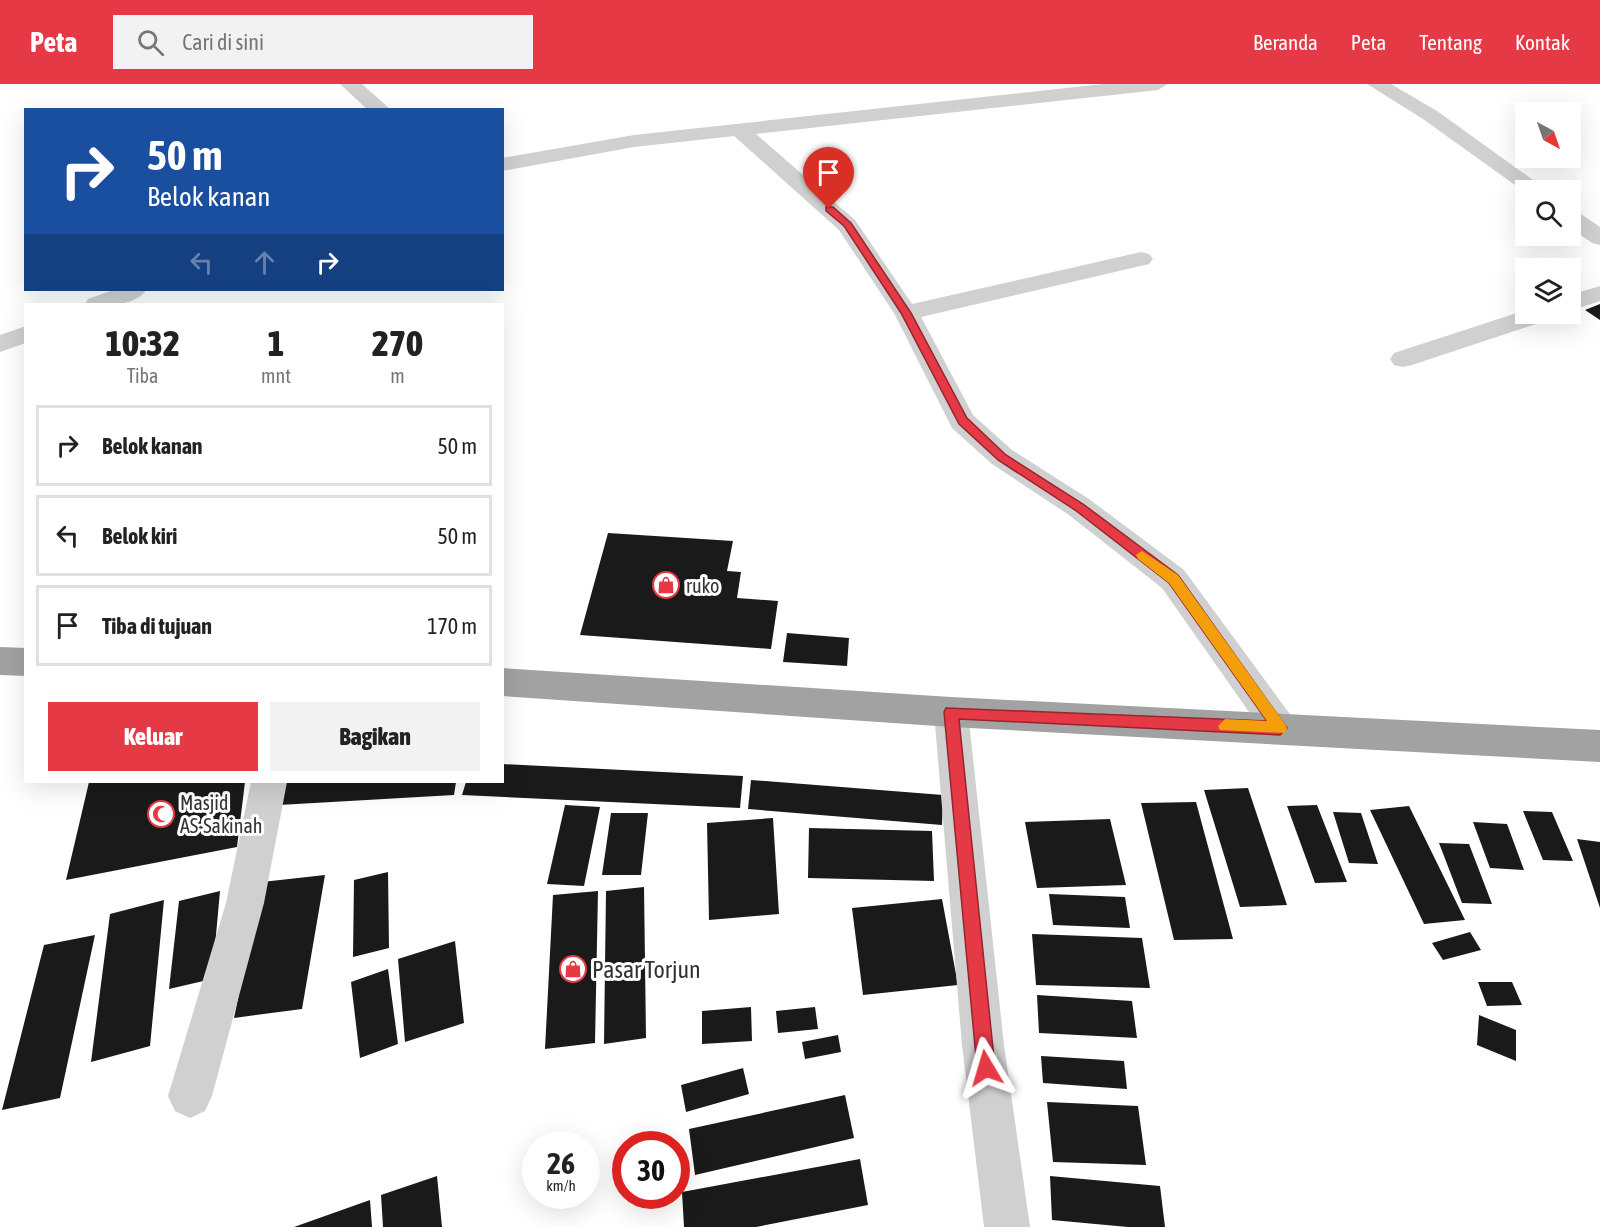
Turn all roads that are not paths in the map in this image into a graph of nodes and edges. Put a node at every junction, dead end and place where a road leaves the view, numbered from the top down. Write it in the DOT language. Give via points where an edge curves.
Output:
graph roads {
  1 [pos="350,84"];
  2 [pos="1158,84"];
  3 [pos="1377,84"];
  4 [pos="379,108"];
  5 [pos="740,130"];
  6 [pos="504,165"];
  7 [pos="1522,180"];
  8 [pos="1581,224"];
  9 [pos="1600,238"];
  10 [pos="1141,259"];
  11 [pos="131,291"];
  12 [pos="1600,293"];
  13 [pos="1581,299"];
  14 [pos="101,303"];
  15 [pos="906,313"];
  16 [pos="1515,322"];
  17 [pos="24,335"];
  18 [pos="0,344"];
  19 [pos="1403,359"];
  20 [pos="0,662"];
  21 [pos="24,662"];
  22 [pos="504,682"];
  23 [pos="951,712"];
  24 [pos="1280,728"];
  25 [pos="1600,746"];
  26 [pos="269,783"];
  27 [pos="190,1096"];
  28 [pos="1007,1227"];
  1 -- 4 [label="street"];
  2 -- 5 [label="street"];
  3 -- 7 [label="street" via="1430,115"];
  5 -- 6 [label="street" via="634,141"];
  5 -- 15 [label="street" via="847,225"];
  8 -- 9 [label="street"];
  10 -- 15 [label="street"];
  11 -- 14 [label="street"];
  12 -- 13 [label="street"];
  15 -- 24 [label="street" via="963,421 1002,458 1079,507 1173,579"];
  16 -- 19 [label="street"];
  17 -- 18 [label="street"];
  20 -- 21 [label="highway"];
  22 -- 23 [label="highway"];
  23 -- 24 [label="highway"];
  23 -- 28 [label="street" via="983,1045"];
  24 -- 25 [label="highway"];
  26 -- 27 [label="street" via="245,903"];
}
